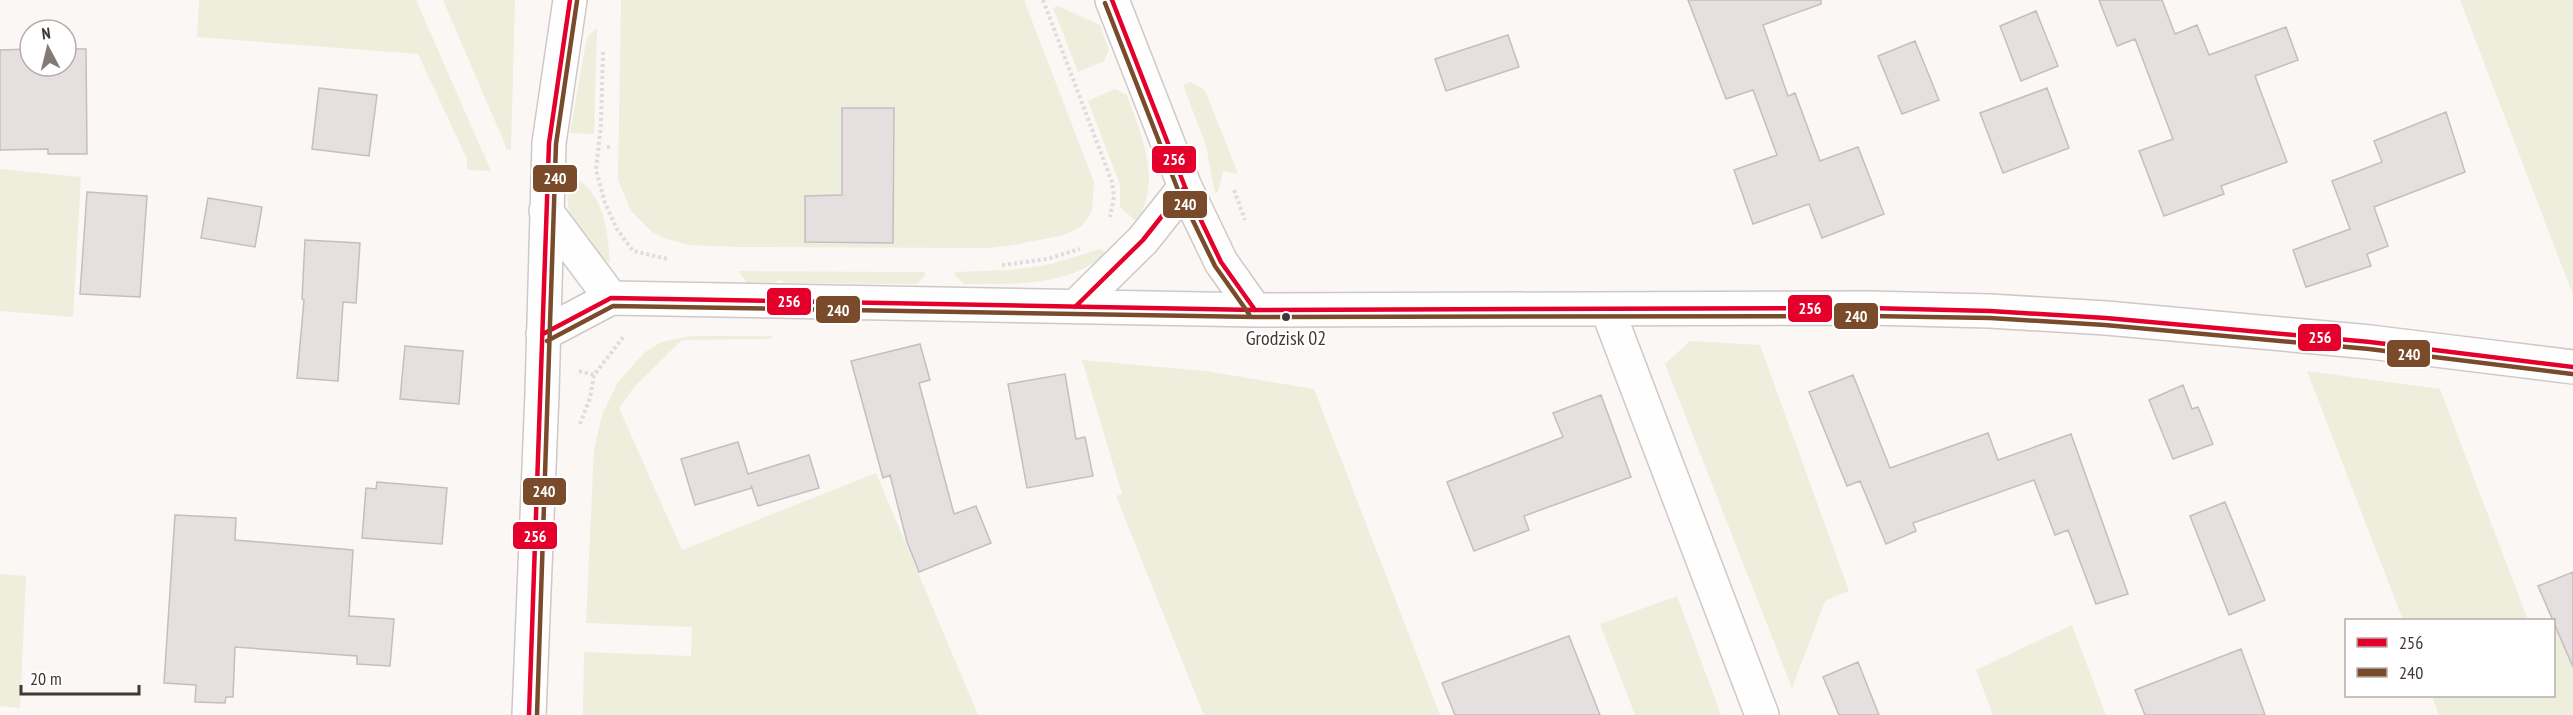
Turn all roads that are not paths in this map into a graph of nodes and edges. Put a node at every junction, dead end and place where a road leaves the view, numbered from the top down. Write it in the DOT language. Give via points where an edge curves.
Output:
graph roads {
  1 [pos="570,0"];
  2 [pos="1112,0"];
  3 [pos="1185,187"];
  4 [pos="546,211"];
  5 [pos="611,298"];
  6 [pos="1075,307"];
  7 [pos="1255,310"];
  8 [pos="1608,311"];
  9 [pos="543,334"];
  10 [pos="2573,367"];
  11 [pos="529,715"];
  12 [pos="1762,715"];
  1 -- 4 [label="street" via="549,143"];
  2 -- 3 [label="street"];
  3 -- 6 [label="street" via="1143,240"];
  3 -- 7 [label="street" via="1221,262"];
  4 -- 5 [label="street"];
  4 -- 9 [label="street"];
  5 -- 6 [label="street"];
  5 -- 9 [label="street"];
  6 -- 7 [label="street"];
  7 -- 8 [label="street"];
  8 -- 10 [label="street" via="1990,311 2370,342"];
  8 -- 12 [label="street"];
  9 -- 11 [label="street"];
}
